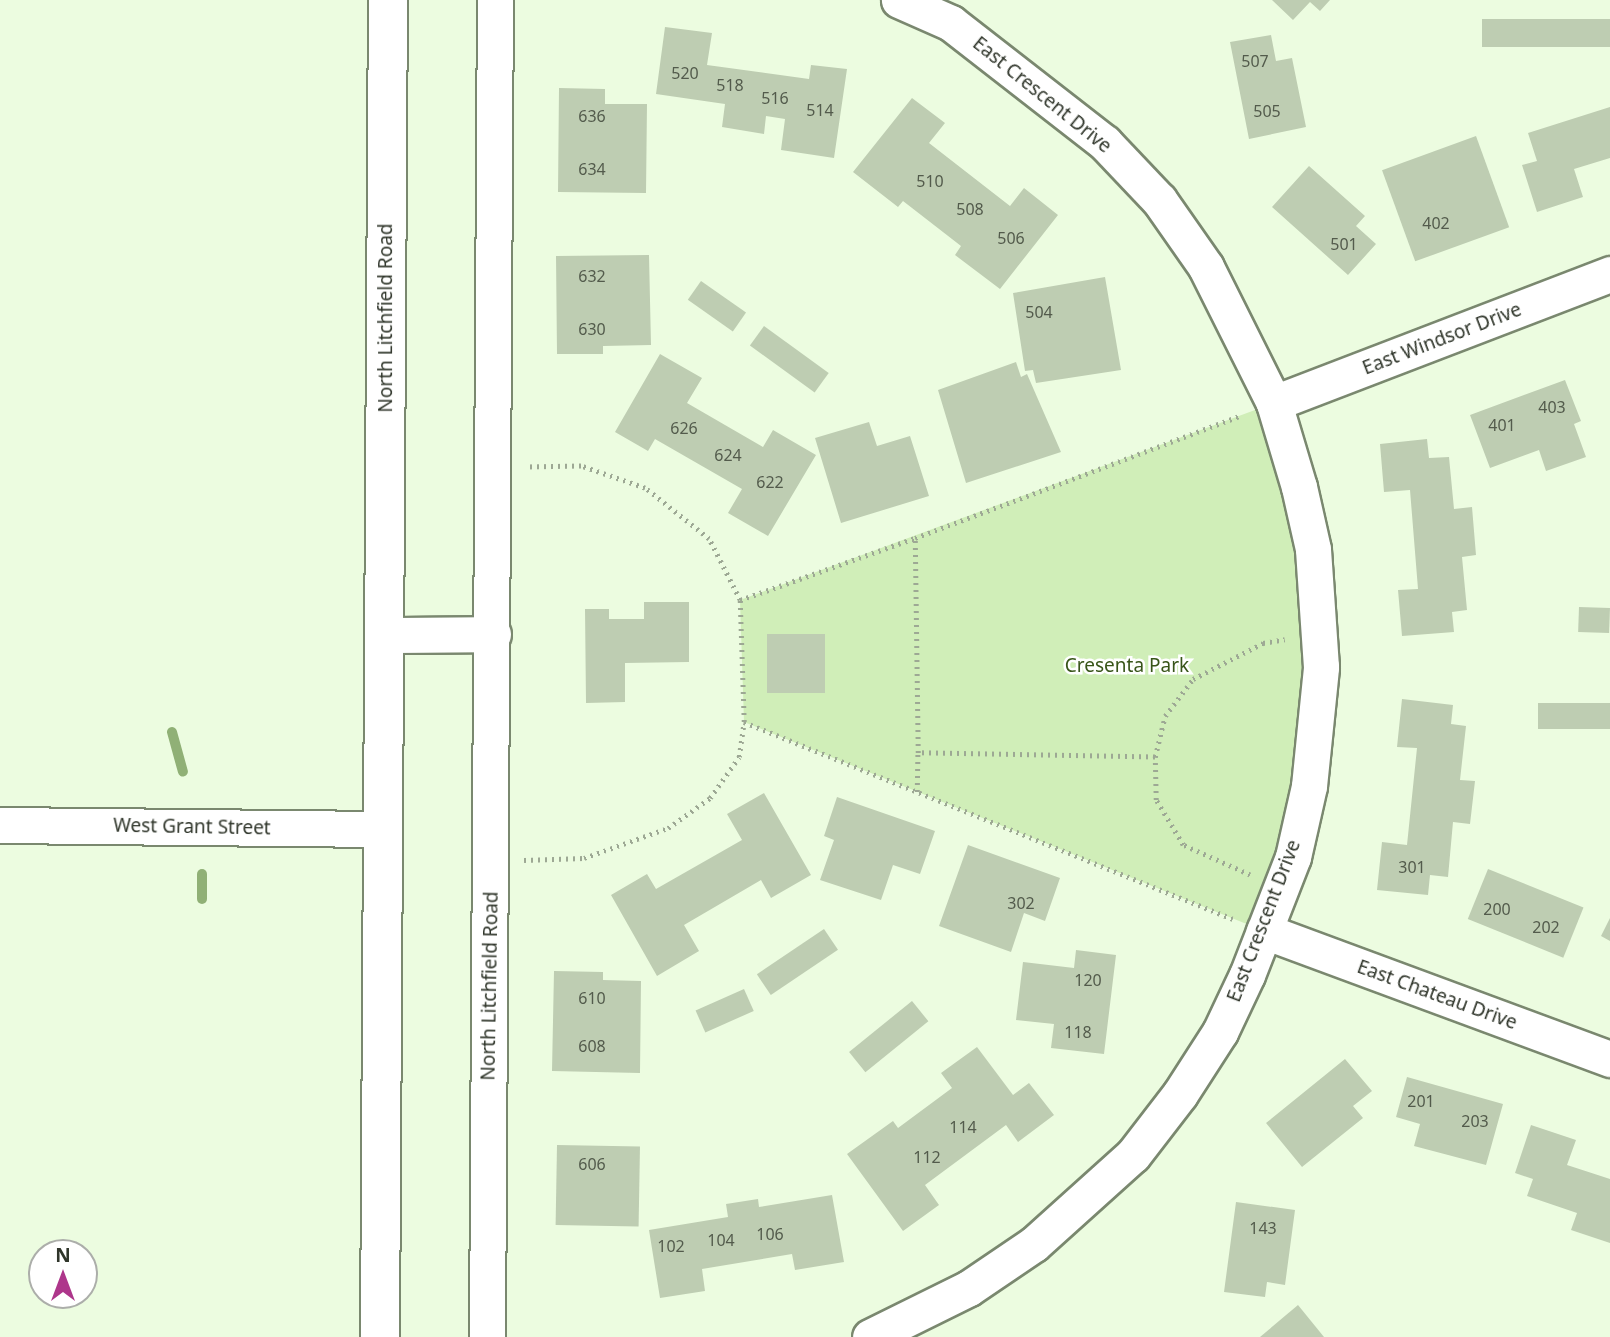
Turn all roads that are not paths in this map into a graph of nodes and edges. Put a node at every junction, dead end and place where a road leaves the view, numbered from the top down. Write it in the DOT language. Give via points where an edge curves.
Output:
graph roads {
  1 [pos="388,0"];
  2 [pos="495,0"];
  3 [pos="899,0"];
  4 [pos="1610,274"];
  5 [pos="1274,403"];
  6 [pos="494,634"];
  7 [pos="385,635"];
  8 [pos="0,825"];
  9 [pos="384,830"];
  10 [pos="1264,931"];
  11 [pos="1610,1059"];
  12 [pos="380,1337"];
  13 [pos="486,1337"];
  14 [pos="870,1337"];
  1 -- 7 [label="main road, North Litchfield Road"];
  2 -- 6 [label="street, North Litchfield Road"];
  3 -- 5 [label="street, East Crescent Drive" via="951,23 1061,106 1105,143 1159,200 1206,267"];
  4 -- 5 [label="street, East Windsor Drive"];
  5 -- 10 [label="street, East Crescent Drive" via="1313,550 1321,633 1319,719 1309,786 1281,889"];
  6 -- 7 [label="street"];
  6 -- 13 [label="street, North Litchfield Road"];
  7 -- 9 [label="main road, North Litchfield Road"];
  8 -- 9 [label="street, West Grant Street"];
  9 -- 12 [label="main road, North Litchfield Road"];
  10 -- 11 [label="street, East Chateau Drive"];
  10 -- 14 [label="street, East Crescent Drive" via="1220,1032 1133,1155 1034,1244 969,1288"];
}
